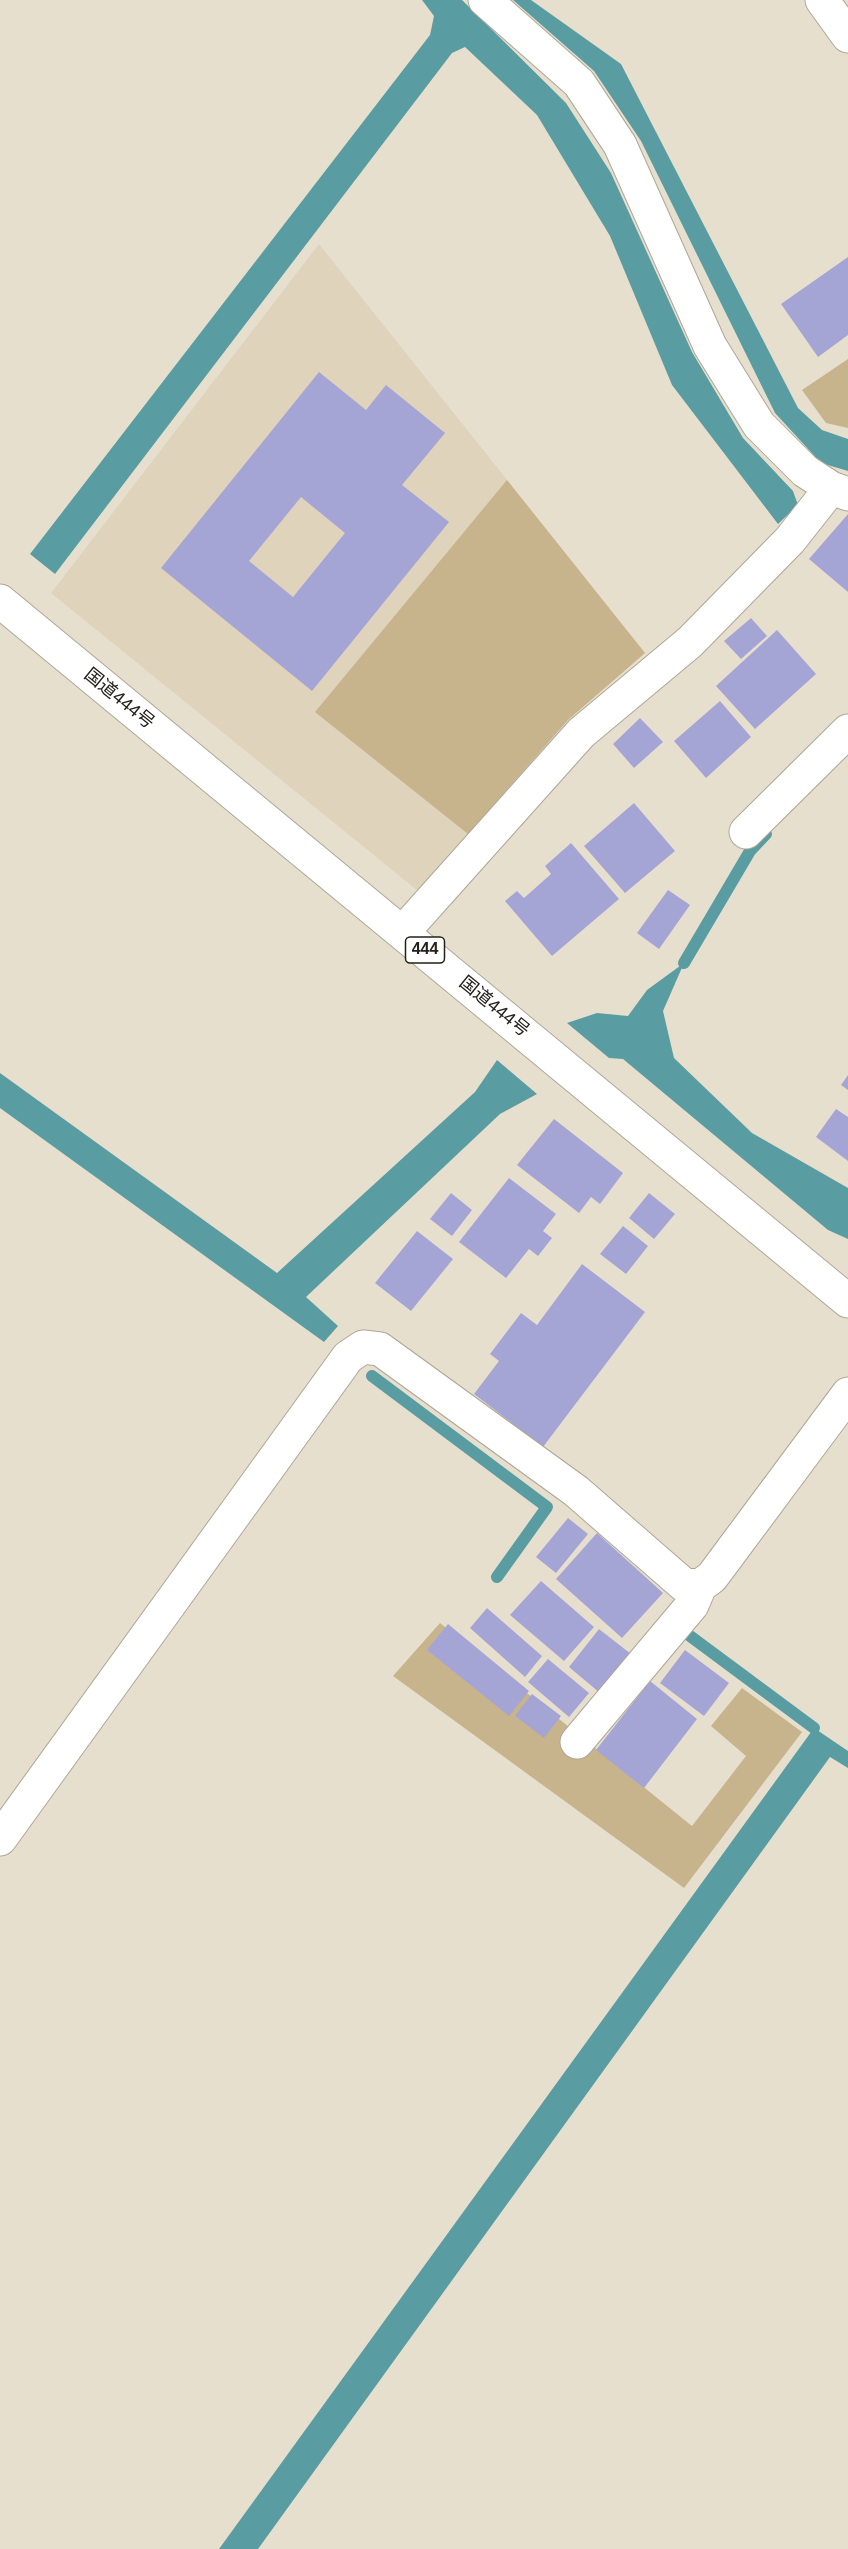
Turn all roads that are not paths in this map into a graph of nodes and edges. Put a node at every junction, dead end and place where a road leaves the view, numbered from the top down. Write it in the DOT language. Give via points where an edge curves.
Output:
graph roads {
  1 [pos="485,0"];
  2 [pos="822,0"];
  3 [pos="848,36"];
  4 [pos="839,491"];
  5 [pos="0,601"];
  6 [pos="848,731"];
  7 [pos="746,832"];
  8 [pos="403,932"];
  9 [pos="848,1301"];
  10 [pos="848,1394"];
  11 [pos="700,1586"];
  12 [pos="577,1742"];
  13 [pos="0,1839"];
  1 -- 4 [label="main road" via="579,83 620,145 710,346 759,425 805,471"];
  2 -- 3 [label="main road"];
  4 -- 8 [label="main road" via="690,642 581,733"];
  5 -- 8 [label="main road, 国道444号 / 444"];
  6 -- 7 [label="main road"];
  8 -- 9 [label="main road, 国道444号 / 444"];
  10 -- 11 [label="main road" via="712,1577"];
  11 -- 12 [label="main road" via="692,1605"];
  11 -- 13 [label="main road" via="684,1584 576,1491 380,1349 363,1347 348,1357"];
}
